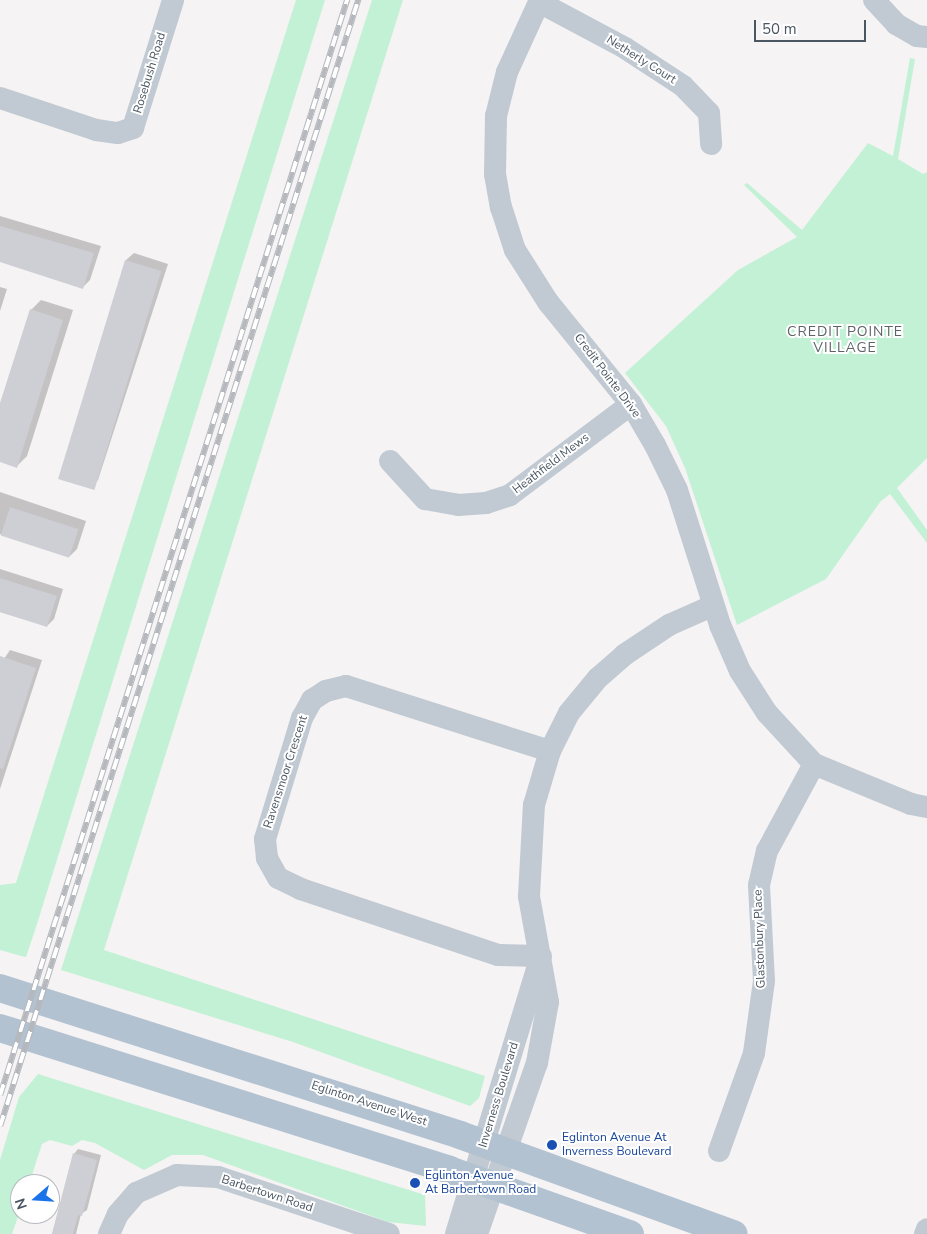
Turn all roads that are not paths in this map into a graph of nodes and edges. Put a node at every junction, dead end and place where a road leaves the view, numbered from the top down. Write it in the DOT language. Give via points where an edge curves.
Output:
graph roads {
  1 [pos="173,0"];
  2 [pos="874,0"];
  3 [pos="540,1"];
  4 [pos="927,37"];
  5 [pos="0,98"];
  6 [pos="711,144"];
  7 [pos="631,404"];
  8 [pos="390,461"];
  9 [pos="712,606"];
  10 [pos="550,750"];
  11 [pos="814,764"];
  12 [pos="927,807"];
  13 [pos="540,956"];
  14 [pos="0,988"];
  15 [pos="0,1028"];
  16 [pos="496,1147"];
  17 [pos="718,1151"];
  18 [pos="484,1182"];
  19 [pos="927,1229"];
  20 [pos="109,1234"];
  21 [pos="389,1234"];
  22 [pos="456,1234"];
  23 [pos="477,1234"];
  24 [pos="630,1234"];
  25 [pos="734,1234"];
  26 [pos="925,1234"];
  1 -- 5 [label="street, Rosebush Road" via="133,128 118,133 96,130"];
  2 -- 4 [label="street" via="896,24 917,36"];
  3 -- 6 [label="street, Netherly Court" via="626,48 683,86 709,113"];
  3 -- 7 [label="street, Credit Pointe Drive" via="507,72 496,116 495,174 501,207 515,250 540,288"];
  7 -- 8 [label="street, Heathfield Mews" via="510,495 486,503 458,505 425,499"];
  7 -- 9 [label="street, Credit Pointe Drive" via="677,490"];
  9 -- 10 [label="street, Inverness Boulevard" via="669,625 624,655 598,678 569,713"];
  9 -- 11 [label="street, Credit Pointe Drive" via="740,671 767,713"];
  10 -- 13 [label="street, Inverness Boulevard" via="534,805 530,855 529,896"];
  10 -- 13 [label="street, Ravensmoor Crescent" via="346,686 326,690 312,700 302,718 265,839 266,858 278,878 301,889 498,955"];
  11 -- 12 [label="street, Credit Pointe Drive" via="911,804"];
  11 -- 17 [label="street, Glastonbury Place" via="767,851 758,885 764,981 754,1053"];
  13 -- 16 [label="street, Inverness Boulevard"];
  14 -- 16 [label="main road, Eglinton Avenue West"];
  15 -- 18 [label="main road"];
  16 -- 18 [label="street, Inverness Boulevard"];
  16 -- 25 [label="main road, Eglinton Avenue West"];
  18 -- 22 [label="street, Inverness Boulevard"];
  18 -- 23 [label="street, Inverness Boulevard"];
  18 -- 24 [label="main road"];
  19 -- 26 [label="street"];
  20 -- 21 [label="street, Barbertown Road" via="118,1214 136,1193 178,1175 218,1177"];
}
